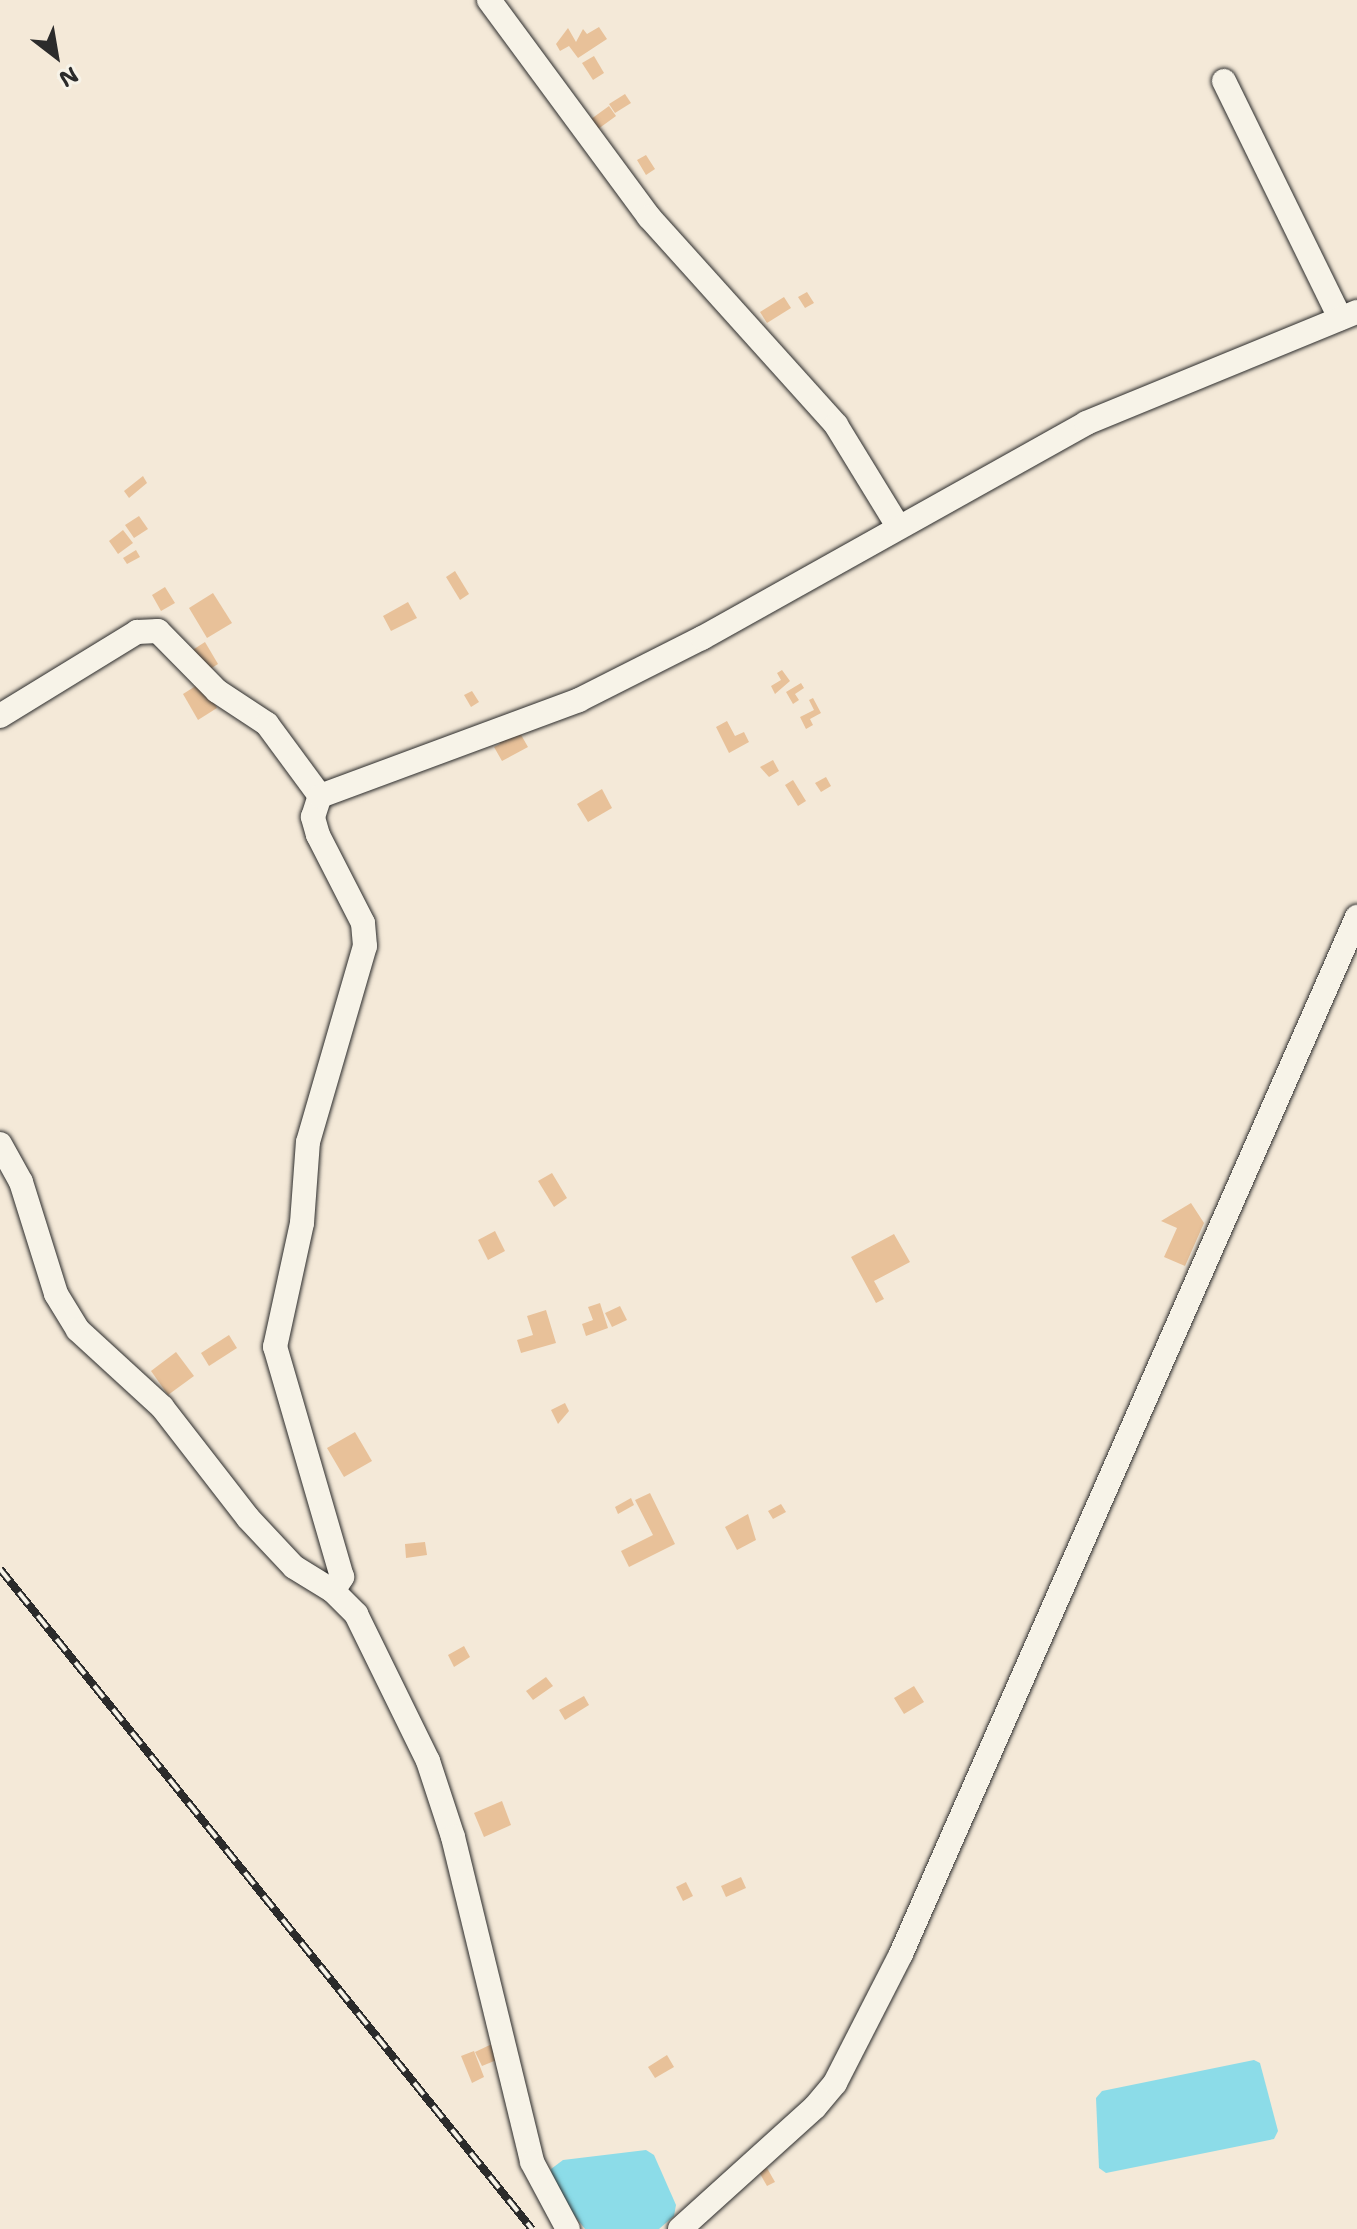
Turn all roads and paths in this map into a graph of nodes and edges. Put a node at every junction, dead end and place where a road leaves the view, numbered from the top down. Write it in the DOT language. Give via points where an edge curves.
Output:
graph roads {
  1 [pos="489,0"];
  2 [pos="1224,81"];
  3 [pos="1348,315"];
  4 [pos="898,526"];
  5 [pos="0,716"];
  6 [pos="320,796"];
  7 [pos="1357,917"];
  8 [pos="0,1144"];
  9 [pos="333,1591"];
  10 [pos="568,2229"];
  11 [pos="680,2229"];
  1 -- 4 [label="street" via="649,217 836,425"];
  2 -- 3 [label="street"];
  3 -- 4 [label="street" via="1086,423"];
  4 -- 6 [label="street" via="702,638 579,700"];
  5 -- 6 [label="street" via="137,632 158,631 217,691 267,724"];
  6 -- 9 [label="street" via="313,817 318,835 363,923 365,946 326,1065 308,1142 302,1223 275,1347 342,1577"];
  7 -- 11 [label="street" via="901,1954 835,2083"];
  8 -- 9 [label="street" via="21,1182 56,1294 78,1330 162,1407 248,1518 294,1567"];
  9 -- 10 [label="street" via="356,1614 428,1761 453,1837 532,2162"];
}
